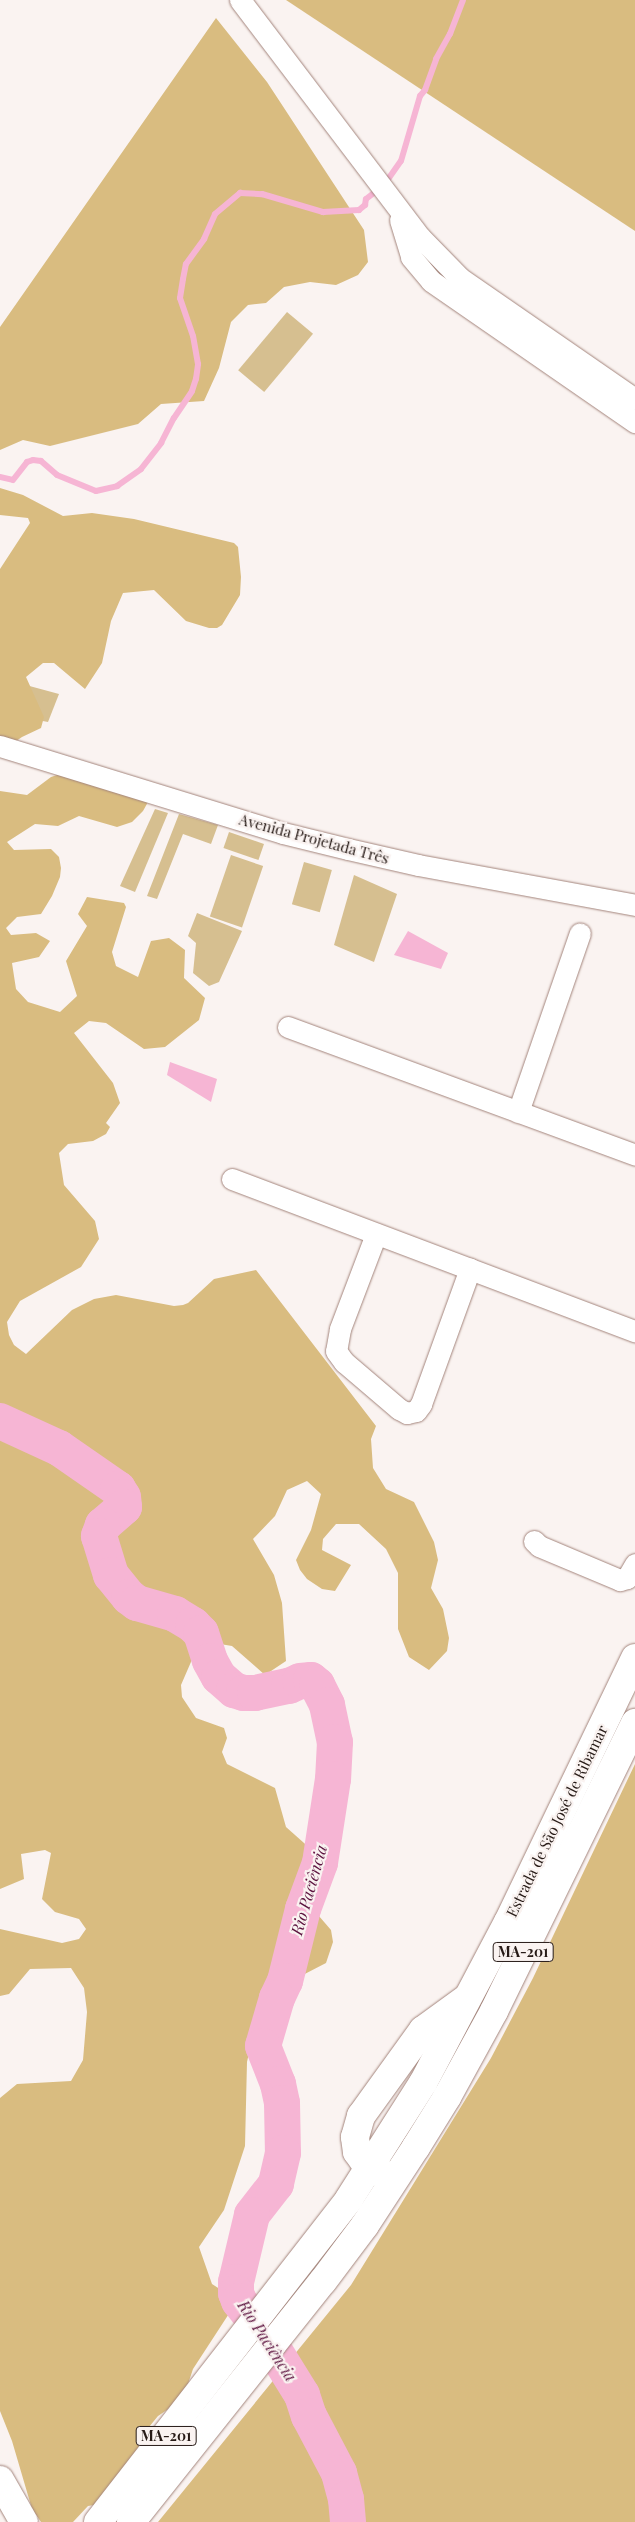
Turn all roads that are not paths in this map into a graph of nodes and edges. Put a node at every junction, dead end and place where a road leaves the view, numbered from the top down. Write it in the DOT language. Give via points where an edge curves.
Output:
graph roads {
  1 [pos="238,1"];
  2 [pos="632,409"];
  3 [pos="0,746"];
  4 [pos="635,905"];
  5 [pos="580,933"];
  6 [pos="288,1027"];
  7 [pos="518,1112"];
  8 [pos="635,1155"];
  9 [pos="232,1179"];
  10 [pos="376,1234"];
  11 [pos="470,1269"];
  12 [pos="635,1331"];
  13 [pos="534,1541"];
  14 [pos="635,1564"];
  15 [pos="635,1658"];
  16 [pos="635,1723"];
  17 [pos="369,2169"];
  18 [pos="397,2175"];
  19 [pos="0,2480"];
  20 [pos="24,2522"];
  21 [pos="98,2522"];
  22 [pos="131,2522"];
  1 -- 2 [label="street" via="420,237 460,278"];
  3 -- 4 [label="street, Avenida Projetada Três" via="283,833 418,865"];
  5 -- 7 [label="street"];
  6 -- 7 [label="street"];
  7 -- 8 [label="street"];
  9 -- 10 [label="street"];
  10 -- 11 [label="street"];
  10 -- 11 [label="street" via="340,1330 336,1351 344,1362 407,1413 416,1411 422,1404"];
  11 -- 12 [label="street"];
  13 -- 14 [label="street" via="620,1580 627,1578"];
  15 -- 17 [label="main road, Estrada de São José de Ribamar / MA-201" via="470,1996 423,2030 361,2116 355,2145"];
  16 -- 18 [label="main road, Estrada de São José de Ribamar / MA-201" via="494,2010 447,2097"];
  17 -- 18 [label="main road"];
  17 -- 21 [label="main road, MA-201" via="276,2296"];
  18 -- 22 [label="main road, Estrada de São José de Ribamar / MA-201" via="365,2225 299,2312"];
  19 -- 20 [label="main road"];
}
